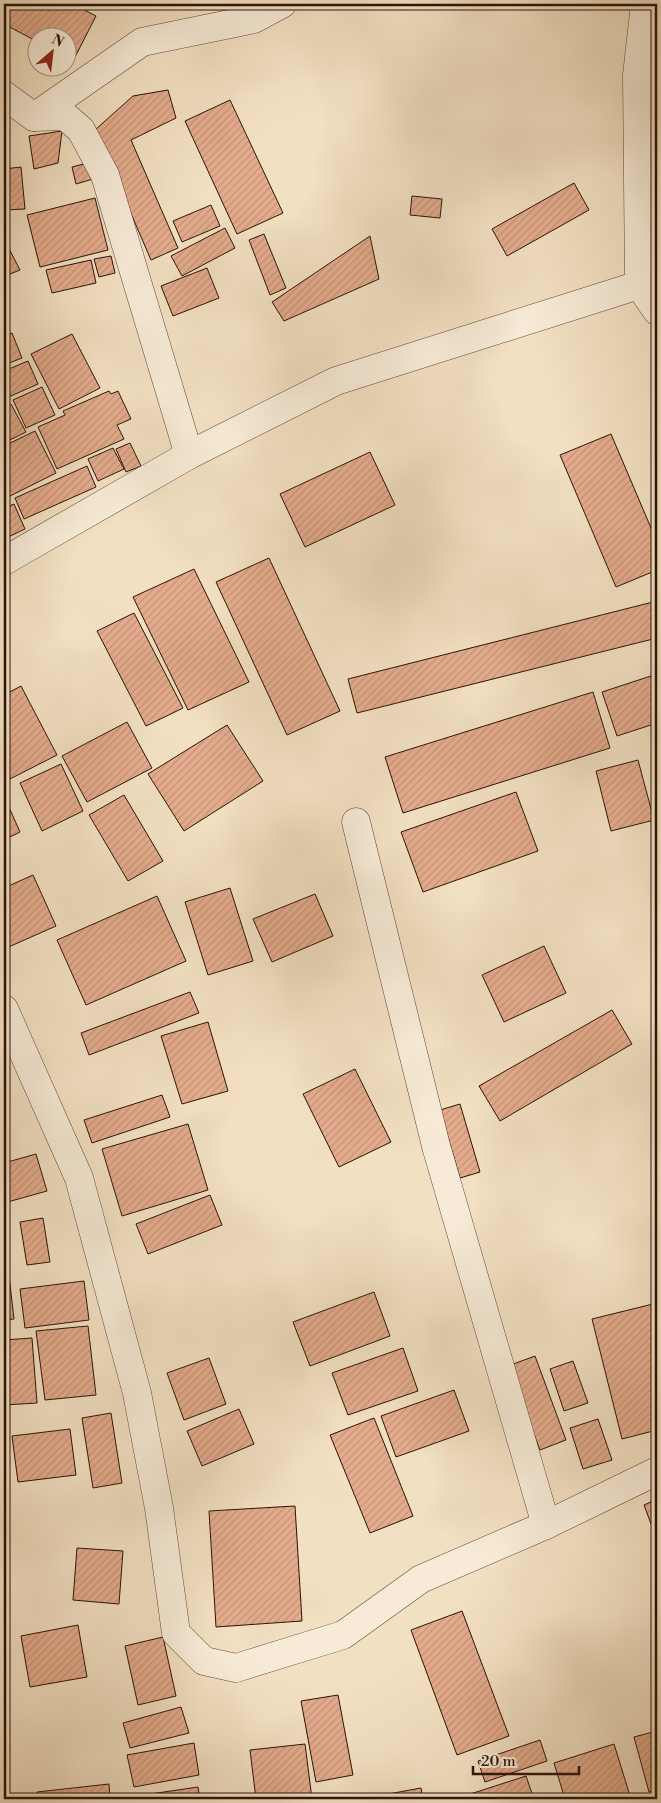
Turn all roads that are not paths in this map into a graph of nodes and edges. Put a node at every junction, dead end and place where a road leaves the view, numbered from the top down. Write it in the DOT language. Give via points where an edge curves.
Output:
graph roads {
  1 [pos="282,4"];
  2 [pos="645,4"];
  3 [pos="4,95"];
  4 [pos="34,117"];
  5 [pos="648,280"];
  6 [pos="657,311"];
  7 [pos="189,455"];
  8 [pos="4,561"];
  9 [pos="356,822"];
  10 [pos="4,1009"];
  11 [pos="657,1471"];
  12 [pos="546,1525"];
  1 -- 4 [label="street" via="254,19 142,42"];
  2 -- 5 [label="street" via="637,75"];
  3 -- 4 [label="street"];
  4 -- 7 [label="street" via="64,116 81,130 105,175"];
  5 -- 6 [label="street"];
  5 -- 7 [label="street" via="336,381"];
  7 -- 8 [label="street"];
  9 -- 12 [label="street" via="436,1146"];
  10 -- 12 [label="street" via="79,1178 137,1393 159,1508 176,1633 204,1661 236,1668 343,1635 421,1580"];
  11 -- 12 [label="street"];
}
